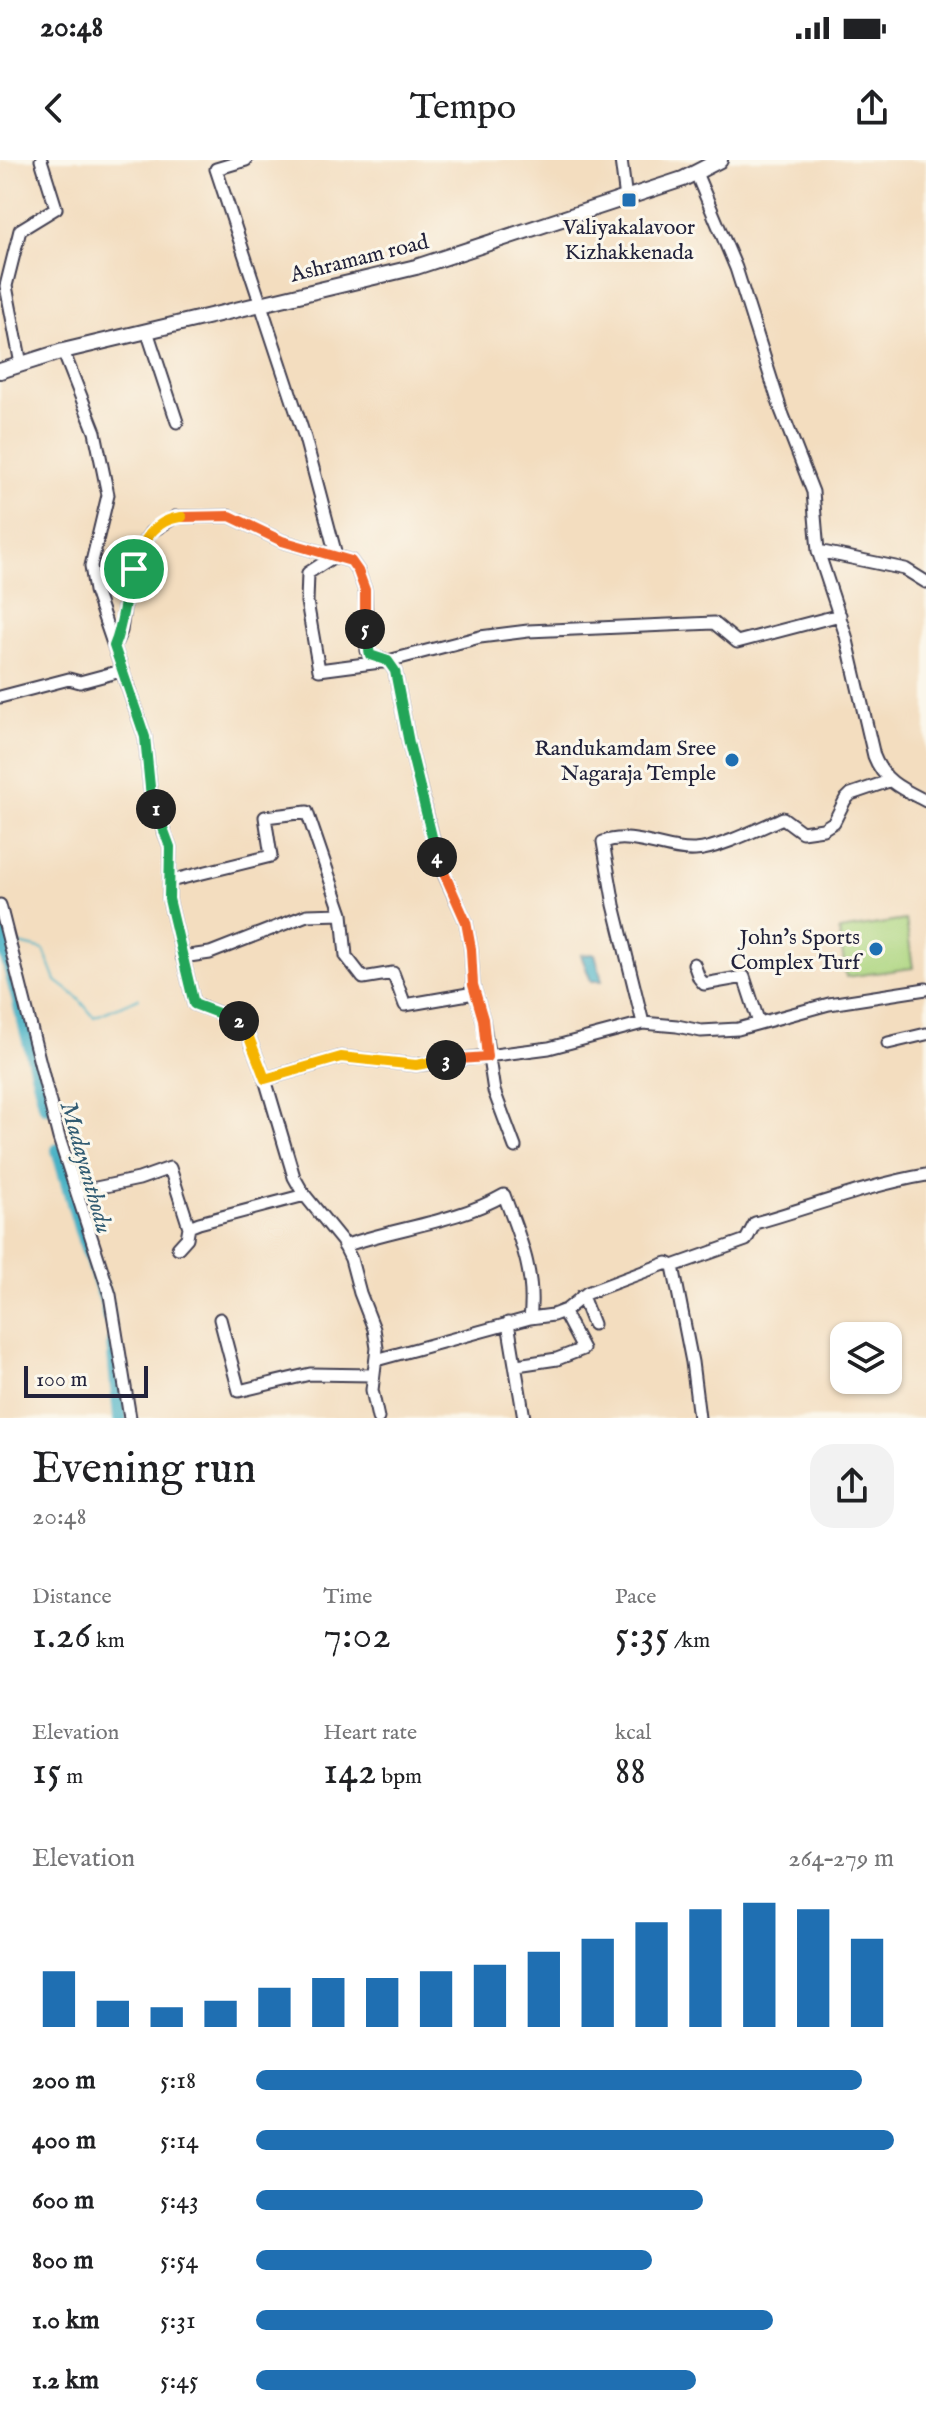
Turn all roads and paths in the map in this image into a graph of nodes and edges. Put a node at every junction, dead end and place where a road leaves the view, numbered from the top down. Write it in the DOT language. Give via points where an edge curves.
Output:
graph roads {
  1 [pos="41,160"];
  2 [pos="246,160"];
  3 [pos="621,160"];
  4 [pos="720,160"];
  5 [pos="696,173"];
  6 [pos="626,199"];
  7 [pos="262,304"];
  8 [pos="147,331"];
  9 [pos="63,351"];
  10 [pos="21,364"];
  11 [pos="0,371"];
  12 [pos="177,422"];
  13 [pos="818,551"];
  14 [pos="336,555"];
  15 [pos="926,582"];
  16 [pos="840,615"];
  17 [pos="114,646"];
  18 [pos="388,661"];
  19 [pos="121,671"];
  20 [pos="0,697"];
  21 [pos="889,781"];
  22 [pos="926,801"];
  23 [pos="170,881"];
  24 [pos="0,905"];
  25 [pos="342,914"];
  26 [pos="182,957"];
  27 [pos="694,964"];
  28 [pos="926,989"];
  29 [pos="474,993"];
  30 [pos="643,1023"];
  31 [pos="759,1023"];
  32 [pos="926,1034"];
  33 [pos="888,1043"];
  34 [pos="487,1057"];
  35 [pos="265,1079"];
  36 [pos="515,1147"];
  37 [pos="926,1175"];
  38 [pos="77,1192"];
  39 [pos="305,1195"];
  40 [pos="189,1227"];
  41 [pos="344,1246"];
  42 [pos="178,1248"];
  43 [pos="673,1266"];
  44 [pos="582,1296"];
  45 [pos="563,1311"];
  46 [pos="530,1318"];
  47 [pos="220,1319"];
  48 [pos="508,1323"];
  49 [pos="593,1324"];
  50 [pos="376,1360"];
  51 [pos="517,1365"];
  52 [pos="372,1375"];
  53 [pos="130,1418"];
  54 [pos="378,1418"];
  55 [pos="524,1418"];
  56 [pos="699,1418"];
  1 -- 10 [label="street" via="56,208 20,230 6,286"];
  2 -- 7 [label="street" via="216,169"];
  3 -- 6 [label="street"];
  4 -- 5 [label="main road, Ashramam road"];
  5 -- 6 [label="main road, Ashramam road"];
  5 -- 13 [label="street" via="736,268 813,492"];
  6 -- 7 [label="main road, Ashramam road" via="416,267"];
  7 -- 8 [label="main road, Ashramam road"];
  7 -- 14 [label="street"];
  8 -- 9 [label="main road, Ashramam road"];
  8 -- 12 [label="street"];
  9 -- 10 [label="main road, Ashramam road"];
  9 -- 17 [label="street" via="95,432 108,495 91,566"];
  10 -- 11 [label="main road, Ashramam road"];
  13 -- 15 [label="street" via="905,569"];
  13 -- 16 [label="street"];
  14 -- 17 [label="street" via="291,544 230,516 175,517 151,532 137,552"];
  14 -- 18 [label="street" via="351,561 365,590 367,651"];
  14 -- 18 [label="street" via="308,573 307,602 319,670"];
  16 -- 18 [label="street" via="737,642 714,623 528,631 480,637"];
  16 -- 21 [label="street" via="874,756"];
  17 -- 19 [label="street"];
  18 -- 29 [label="street" via="395,671 439,863 466,922"];
  19 -- 20 [label="street"];
  19 -- 23 [label="street" via="145,737 151,797 170,847"];
  21 -- 22 [label="street"];
  21 -- 30 [label="street" via="851,794 834,822 823,829 802,832 783,818 696,850 613,838 603,842"];
  23 -- 25 [label="street" via="271,856 265,817 307,812"];
  23 -- 26 [label="street"];
  24 -- 38 [label="street"];
  25 -- 26 [label="street" via="307,915 210,953"];
  25 -- 29 [label="street" via="346,956 363,978 393,973 405,1005"];
  26 -- 35 [label="street" via="194,1004 243,1022"];
  27 -- 31 [label="street" via="704,984 744,977"];
  28 -- 31 [label="street" via="858,998"];
  29 -- 34 [label="street"];
  30 -- 31 [label="street" via="701,1031"];
  30 -- 34 [label="street" via="549,1048"];
  32 -- 33 [label="street"];
  34 -- 35 [label="street" via="416,1065 341,1057"];
  34 -- 36 [label="street"];
  35 -- 39 [label="street" via="294,1177"];
  37 -- 43 [label="street" via="755,1223 746,1240"];
  38 -- 40 [label="street" via="170,1168"];
  38 -- 53 [label="street" via="110,1295"];
  39 -- 40 [label="street"];
  39 -- 41 [label="street"];
  40 -- 42 [label="street"];
  41 -- 46 [label="street" via="482,1208 504,1195 529,1263"];
  41 -- 50 [label="street" via="374,1329"];
  43 -- 44 [label="street" via="667,1263"];
  43 -- 56 [label="street"];
  44 -- 45 [label="street"];
  44 -- 49 [label="street"];
  45 -- 46 [label="street"];
  45 -- 51 [label="street" via="583,1349"];
  46 -- 48 [label="street"];
  47 -- 52 [label="street" via="239,1391 310,1374"];
  48 -- 50 [label="street"];
  48 -- 51 [label="street"];
  50 -- 52 [label="street"];
  51 -- 55 [label="street"];
  52 -- 54 [label="street"];
}
